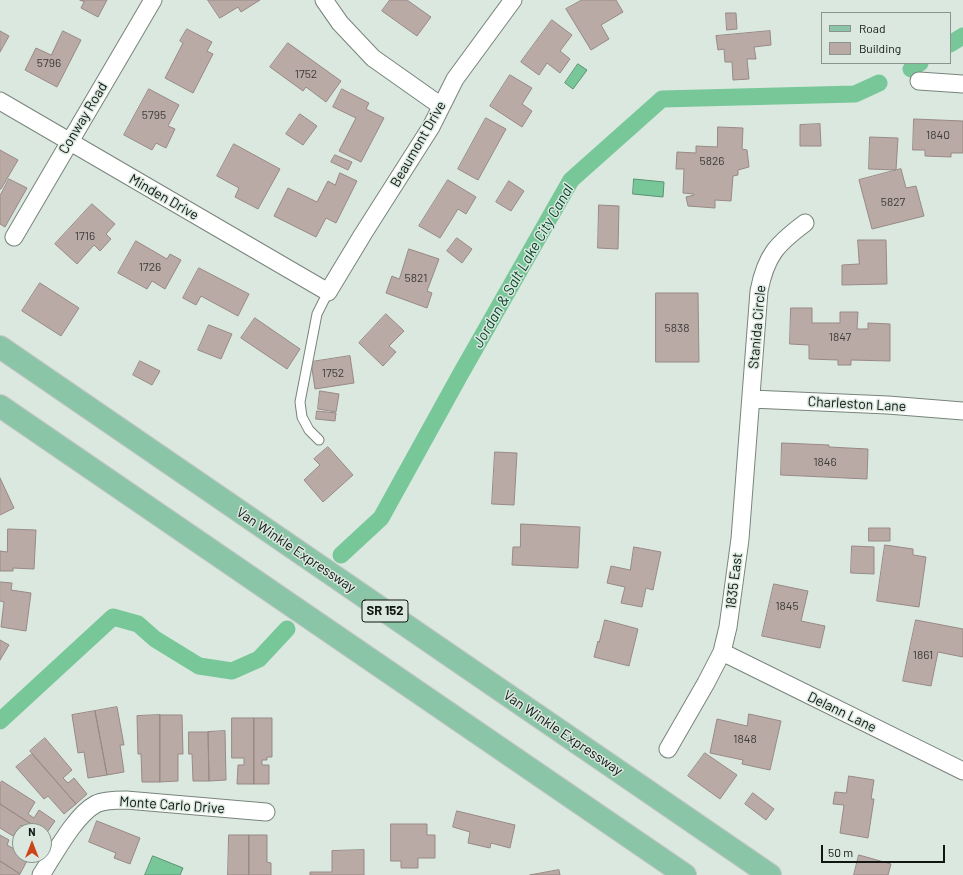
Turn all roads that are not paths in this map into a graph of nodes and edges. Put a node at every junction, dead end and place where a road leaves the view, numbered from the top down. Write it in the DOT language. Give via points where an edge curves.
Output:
graph roads {
  1 [pos="153,0"];
  2 [pos="324,0"];
  3 [pos="513,0"];
  4 [pos="919,82"];
  5 [pos="963,84"];
  6 [pos="0,101"];
  7 [pos="441,106"];
  8 [pos="70,142"];
  9 [pos="805,223"];
  10 [pos="14,237"];
  11 [pos="328,292"];
  12 [pos="0,348"];
  13 [pos="751,399"];
  14 [pos="0,406"];
  15 [pos="963,411"];
  16 [pos="319,440"];
  17 [pos="722,652"];
  18 [pos="668,749"];
  19 [pos="963,771"];
  20 [pos="266,812"];
  21 [pos="41,875"];
  22 [pos="685,875"];
  23 [pos="770,875"];
  1 -- 8 [label="street, Conway Road"];
  2 -- 7 [label="street" via="340,23 373,58"];
  3 -- 7 [label="street, Beaumont Drive" via="455,79"];
  4 -- 5 [label="street"];
  6 -- 8 [label="street, Minden Drive"];
  7 -- 11 [label="street, Beaumont Drive" via="431,127"];
  8 -- 10 [label="street, Conway Road"];
  8 -- 11 [label="street, Minden Drive"];
  9 -- 13 [label="street, Stanida Circle" via="785,238 773,252 761,279"];
  11 -- 16 [label="lane" via="317,314 300,402 302,417 308,430"];
  12 -- 23 [label="main road, Van Winkle Expressway / SR 152"];
  13 -- 15 [label="street, Charleston Lane"];
  13 -- 17 [label="street, 1835 East" via="736,570"];
  14 -- 22 [label="main road"];
  17 -- 18 [label="street, 1835 East"];
  17 -- 19 [label="street, Delann Lane"];
  20 -- 21 [label="street, Monte Carlo Drive" via="126,800 96,804 85,812 73,827"];
}
